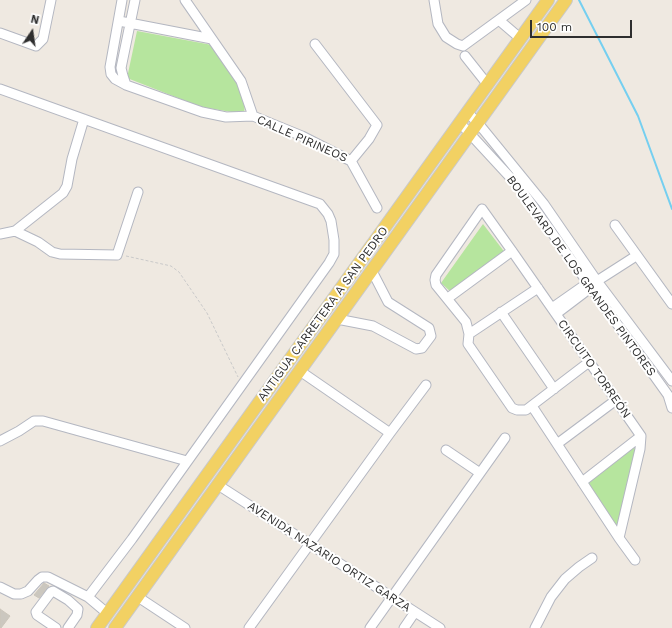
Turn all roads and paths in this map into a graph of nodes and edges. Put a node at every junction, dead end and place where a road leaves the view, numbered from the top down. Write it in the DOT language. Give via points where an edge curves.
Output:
graph roads {
  1 [pos="51,0"];
  2 [pos="122,0"];
  3 [pos="135,0"];
  4 [pos="185,0"];
  5 [pos="526,0"];
  6 [pos="548,0"];
  7 [pos="566,0"];
  8 [pos="436,1"];
  9 [pos="119,20"];
  10 [pos="500,21"];
  11 [pos="130,23"];
  12 [pos="0,33"];
  13 [pos="212,39"];
  14 [pos="520,39"];
  15 [pos="315,44"];
  16 [pos="466,56"];
  17 [pos="126,85"];
  18 [pos="488,85"];
  19 [pos="0,89"];
  20 [pos="253,116"];
  21 [pos="464,118"];
  22 [pos="84,119"];
  23 [pos="474,128"];
  24 [pos="351,160"];
  25 [pos="138,192"];
  26 [pos="377,208"];
  27 [pos="615,225"];
  28 [pos="15,231"];
  29 [pos="0,234"];
  30 [pos="512,251"];
  31 [pos="117,255"];
  32 [pos="636,256"];
  33 [pos="372,271"];
  34 [pos="593,282"];
  35 [pos="538,288"];
  36 [pos="448,298"];
  37 [pos="672,304"];
  38 [pos="554,311"];
  39 [pos="501,312"];
  40 [pos="337,319"];
  41 [pos="469,334"];
  42 [pos="590,362"];
  43 [pos="300,371"];
  44 [pos="672,381"];
  45 [pos="242,385"];
  46 [pos="426,385"];
  47 [pos="554,389"];
  48 [pos="670,393"];
  49 [pos="616,400"];
  50 [pos="532,406"];
  51 [pos="672,408"];
  52 [pos="390,433"];
  53 [pos="641,436"];
  54 [pos="505,438"];
  55 [pos="0,441"];
  56 [pos="557,444"];
  57 [pos="446,450"];
  58 [pos="187,461"];
  59 [pos="480,473"];
  60 [pos="582,482"];
  61 [pos="218,485"];
  62 [pos="163,536"];
  63 [pos="619,538"];
  64 [pos="309,544"];
  65 [pos="592,558"];
  66 [pos="635,560"];
  67 [pos="0,587"];
  68 [pos="88,597"];
  69 [pos="138,597"];
  70 [pos="392,597"];
  71 [pos="415,612"];
  72 [pos="107,614"];
  73 [pos="56,628"];
  74 [pos="68,628"];
  75 [pos="97,628"];
  76 [pos="115,628"];
  77 [pos="185,628"];
  78 [pos="249,628"];
  79 [pos="370,628"];
  80 [pos="404,628"];
  81 [pos="440,628"];
  82 [pos="535,628"];
  1 -- 12 [label="street" via="43,40 36,46"];
  2 -- 9 [label="street"];
  3 -- 11 [label="street"];
  4 -- 13 [label="street"];
  5 -- 10 [label="street"];
  6 -- 14 [label="main road, ANTIGUA CARRETERA A SAN PEDRO"];
  7 -- 23 [label="main road, ANTIGUA CARRETERA A SAN PEDRO"];
  8 -- 10 [label="street" via="438,24 446,37 463,46"];
  9 -- 11 [label="street"];
  9 -- 17 [label="street, CALLE PIRINEOS" via="110,67 115,79"];
  10 -- 14 [label="street"];
  11 -- 13 [label="street"];
  11 -- 17 [label="street" via="121,68"];
  13 -- 20 [label="street" via="242,81"];
  14 -- 18 [label="main road, ANTIGUA CARRETERA A SAN PEDRO"];
  15 -- 24 [label="street" via="377,125"];
  16 -- 18 [label="street"];
  17 -- 20 [label="street, CALLE PIRINEOS" via="202,112 226,117"];
  18 -- 21 [label="main road, ANTIGUA CARRETERA A SAN PEDRO"];
  19 -- 22 [label="street"];
  20 -- 24 [label="street, CALLE PIRINEOS"];
  21 -- 23 [label="street, BOULEVARD DE LOS GRANDES PINTORES"];
  21 -- 62 [label="main road, ANTIGUA CARRETERA A SAN PEDRO"];
  22 -- 28 [label="street" via="63,193"];
  22 -- 45 [label="street" via="320,204 328,214 334,240 332,258"];
  23 -- 33 [label="main road, ANTIGUA CARRETERA A SAN PEDRO"];
  23 -- 34 [label="street, BOULEVARD DE LOS GRANDES PINTORES"];
  24 -- 26 [label="street, CALLE PIRINEOS"];
  25 -- 31 [label="street"];
  27 -- 32 [label="street"];
  28 -- 29 [label="street"];
  28 -- 31 [label="street" via="56,253"];
  30 -- 35 [label="street, CIRCUITO TORREÓN"];
  30 -- 36 [label="street"];
  30 -- 36 [label="street, CIRCUITO TORREÓN" via="482,209 436,275 436,285"];
  31 -- 45 [label="path" via="171,266 179,272 207,312"];
  32 -- 34 [label="street"];
  32 -- 37 [label="street"];
  33 -- 40 [label="main road, ANTIGUA CARRETERA A SAN PEDRO"];
  33 -- 40 [label="street" via="388,302 429,328 431,336 422,348 416,350 373,326"];
  34 -- 38 [label="street" via="585,292"];
  34 -- 44 [label="street, BOULEVARD DE LOS GRANDES PINTORES"];
  34 -- 48 [label="street, BOULEVARD DE LOS GRANDES PINTORES"];
  35 -- 38 [label="street, CIRCUITO TORREÓN"];
  35 -- 39 [label="street"];
  36 -- 41 [label="street, CIRCUITO TORREÓN" via="466,322"];
  38 -- 42 [label="street, CIRCUITO TORREÓN"];
  39 -- 41 [label="street"];
  39 -- 47 [label="street"];
  40 -- 43 [label="main road, ANTIGUA CARRETERA A SAN PEDRO"];
  41 -- 50 [label="street" via="468,344 512,408 526,410"];
  42 -- 47 [label="street"];
  42 -- 49 [label="street, CIRCUITO TORREÓN"];
  43 -- 52 [label="street"];
  43 -- 61 [label="main road, ANTIGUA CARRETERA A SAN PEDRO"];
  45 -- 58 [label="street"];
  46 -- 52 [label="street"];
  47 -- 50 [label="street"];
  48 -- 51 [label="street, BOULEVARD DE LOS GRANDES PINTORES"];
  49 -- 53 [label="street, CIRCUITO TORREÓN"];
  49 -- 56 [label="street"];
  50 -- 56 [label="street"];
  52 -- 64 [label="street"];
  53 -- 60 [label="street"];
  53 -- 63 [label="street"];
  54 -- 59 [label="street"];
  55 -- 58 [label="street" via="34,421 43,421"];
  56 -- 60 [label="street"];
  57 -- 59 [label="street"];
  58 -- 68 [label="street"];
  59 -- 70 [label="street"];
  60 -- 63 [label="street"];
  61 -- 64 [label="street, AVENIDA NAZARIO ORTIZ GARZA"];
  61 -- 69 [label="main road, ANTIGUA CARRETERA A SAN PEDRO"];
  62 -- 69 [label="main road" via="136,584"];
  62 -- 72 [label="main road, ANTIGUA CARRETERA A SAN PEDRO"];
  63 -- 66 [label="street"];
  64 -- 70 [label="street, AVENIDA NAZARIO ORTIZ GARZA"];
  64 -- 78 [label="street"];
  65 -- 82 [label="street" via="565,579 551,598"];
  67 -- 68 [label="street" via="14,594 21,594 28,591 42,577 48,577"];
  68 -- 72 [label="street"];
  69 -- 76 [label="main road, ANTIGUA CARRETERA A SAN PEDRO"];
  69 -- 77 [label="street"];
  70 -- 71 [label="street, AVENIDA NAZARIO ORTIZ GARZA"];
  70 -- 79 [label="street"];
  71 -- 80 [label="street"];
  71 -- 81 [label="street, AVENIDA NAZARIO ORTIZ GARZA"];
  72 -- 75 [label="main road, ANTIGUA CARRETERA A SAN PEDRO"];
  73 -- 74 [label="street" via="36,612 53,591 78,609"];
}
